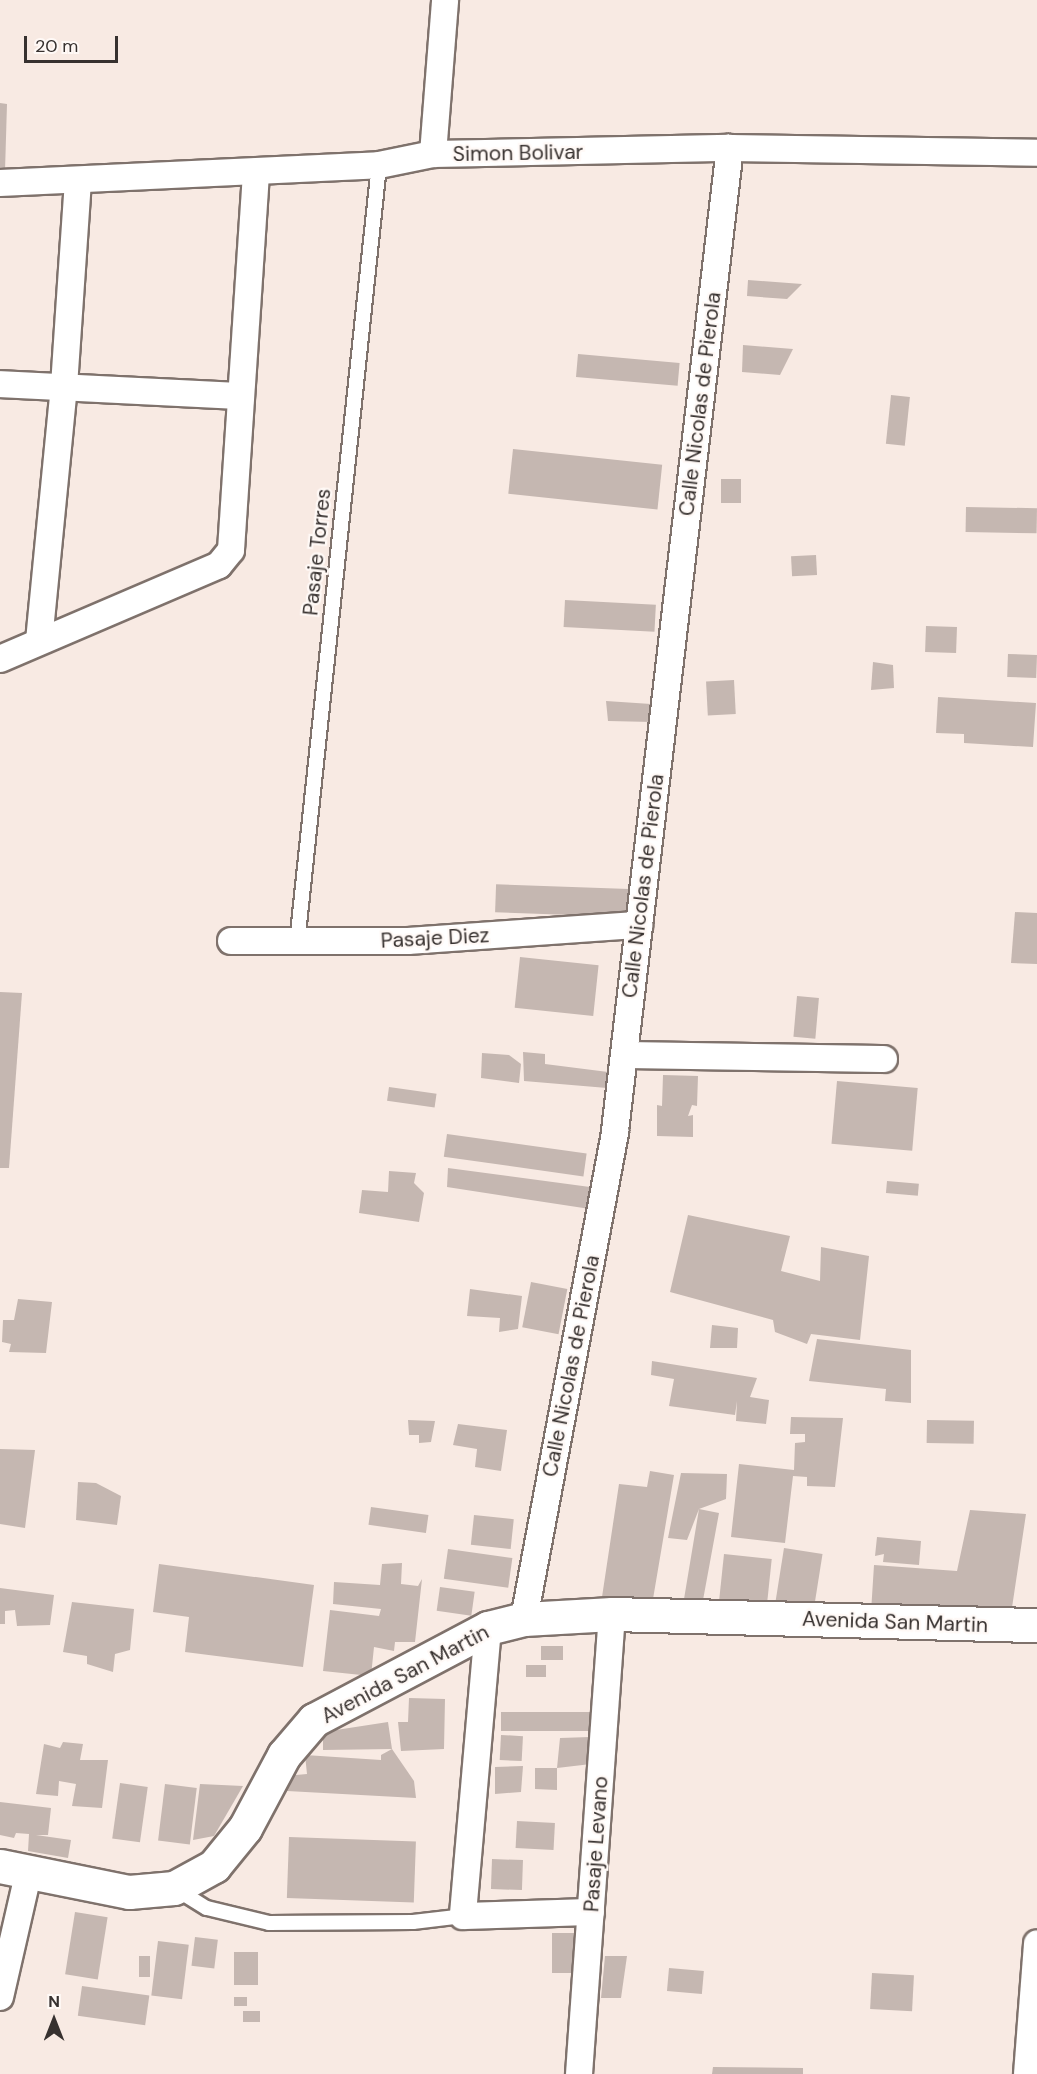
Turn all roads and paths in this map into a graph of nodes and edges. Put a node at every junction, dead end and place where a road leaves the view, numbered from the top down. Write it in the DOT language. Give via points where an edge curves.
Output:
graph roads {
  1 [pos="445,0"];
  2 [pos="730,148"];
  3 [pos="1037,153"];
  4 [pos="433,154"];
  5 [pos="379,165"];
  6 [pos="256,172"];
  7 [pos="78,180"];
  8 [pos="0,183"];
  9 [pos="0,384"];
  10 [pos="64,386"];
  11 [pos="241,396"];
  12 [pos="39,641"];
  13 [pos="0,659"];
  14 [pos="639,924"];
  15 [pos="231,941"];
  16 [pos="297,943"];
  17 [pos="624,1055"];
  18 [pos="884,1059"];
  19 [pos="612,1614"];
  20 [pos="524,1619"];
  21 [pos="1037,1625"];
  22 [pos="488,1628"];
  23 [pos="14,1871"];
  24 [pos="174,1888"];
  25 [pos="591,1912"];
  26 [pos="463,1916"];
  27 [pos="1037,1943"];
  28 [pos="0,1997"];
  29 [pos="579,2074"];
  30 [pos="1027,2074"];
  1 -- 4 [label="street"];
  2 -- 3 [label="street, Simon Bolivar"];
  2 -- 4 [label="street, Simon Bolivar"];
  2 -- 14 [label="street, Calle Nicolas de Pierola"];
  4 -- 5 [label="street, Simon Bolivar"];
  5 -- 6 [label="street, Simon Bolivar"];
  5 -- 16 [label="lane, Pasaje Torres"];
  6 -- 7 [label="street, Simon Bolivar"];
  6 -- 11 [label="street"];
  7 -- 8 [label="street, Simon Bolivar"];
  7 -- 10 [label="street"];
  9 -- 10 [label="street"];
  10 -- 11 [label="street"];
  10 -- 12 [label="street"];
  11 -- 12 [label="street" via="231,550 219,565"];
  12 -- 13 [label="street"];
  14 -- 16 [label="street, Pasaje Diez" via="408,941"];
  14 -- 17 [label="street, Calle Nicolas de Pierola"];
  15 -- 16 [label="street, Pasaje Diez"];
  17 -- 18 [label="street"];
  17 -- 20 [label="street, Calle Nicolas de Pierola" via="615,1131"];
  19 -- 20 [label="street, Avenida San Martin"];
  19 -- 21 [label="street, Avenida San Martin"];
  19 -- 25 [label="street, Pasaje Levano"];
  20 -- 22 [label="street, Avenida San Martin"];
  22 -- 24 [label="street, Avenida San Martin" via="315,1720 284,1755 245,1828 214,1866"];
  22 -- 26 [label="street"];
  23 -- 24 [label="street, Avenida San Martin" via="129,1892"];
  23 -- 28 [label="street"];
  24 -- 26 [label="lane" via="207,1908 269,1923 413,1922"];
  25 -- 26 [label="street"];
  25 -- 29 [label="street, Pasaje Levano"];
  27 -- 30 [label="street"];
}
